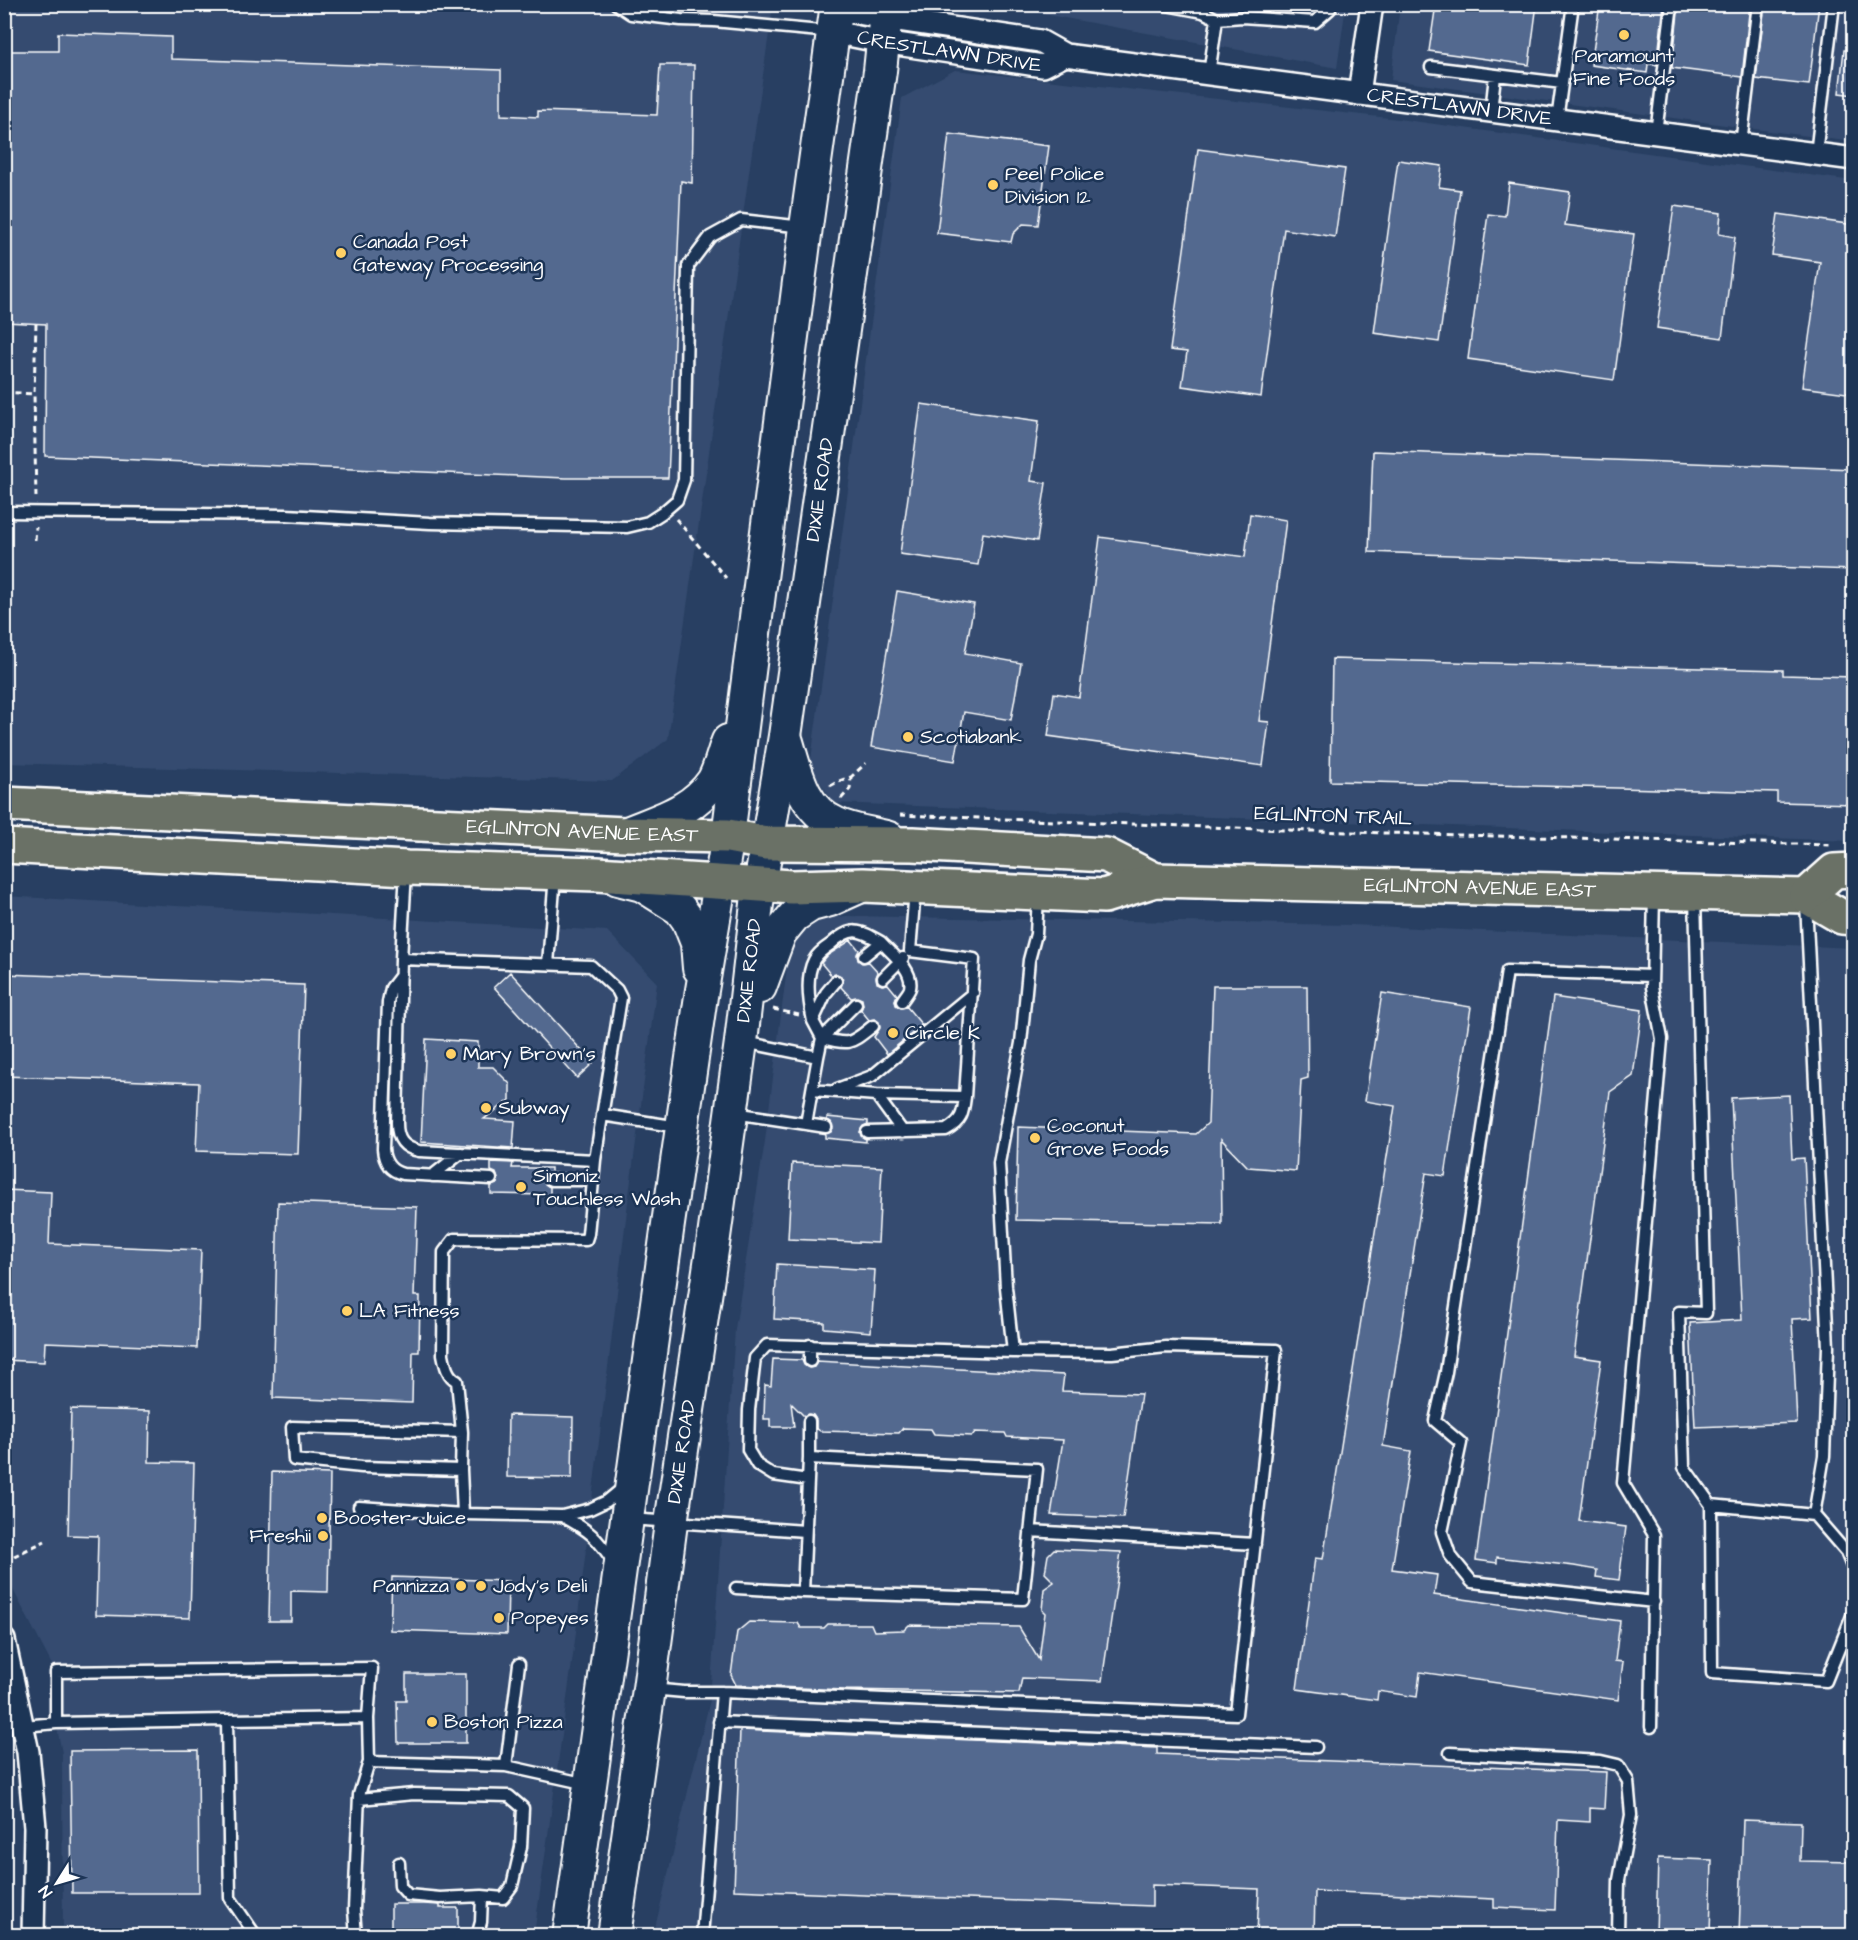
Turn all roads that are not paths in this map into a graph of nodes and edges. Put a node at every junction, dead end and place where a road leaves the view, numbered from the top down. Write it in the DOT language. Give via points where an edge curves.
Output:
graph roads {
  1 [pos="616,4"];
  2 [pos="1161,4"];
  3 [pos="1330,4"];
  4 [pos="1372,4"];
  5 [pos="1573,4"];
  6 [pos="1672,4"];
  7 [pos="1758,4"];
  8 [pos="1834,4"];
  9 [pos="830,13"];
  10 [pos="1217,19"];
  11 [pos="885,22"];
  12 [pos="1431,67"];
  13 [pos="1209,74"];
  14 [pos="1495,76"];
  15 [pos="1562,83"];
  16 [pos="1359,94"];
  17 [pos="1491,111"];
  18 [pos="1557,120"];
  19 [pos="1656,133"];
  20 [pos="1741,144"];
  21 [pos="1816,154"];
  22 [pos="1854,159"];
  23 [pos="806,227"];
  24 [pos="4,512"];
  25 [pos="747,693"];
  26 [pos="785,736"];
  27 [pos="4,804"];
  28 [pos="625,834"];
  29 [pos="728,836"];
  30 [pos="766,843"];
  31 [pos="913,844"];
  32 [pos="4,846"];
  33 [pos="1848,858"];
  34 [pos="406,868"];
  35 [pos="555,874"];
  36 [pos="597,874"];
  37 [pos="1155,880"];
  38 [pos="721,883"];
  39 [pos="761,885"];
  40 [pos="863,885"];
  41 [pos="915,888"];
  42 [pos="1039,893"];
  43 [pos="1654,893"];
  44 [pos="1695,894"];
  45 [pos="1806,896"];
  46 [pos="1854,918"];
  47 [pos="881,942"];
  48 [pos="910,951"];
  49 [pos="864,956"];
  50 [pos="401,959"];
  51 [pos="900,961"];
  52 [pos="548,964"];
  53 [pos="401,975"];
  54 [pos="1652,976"];
  55 [pos="883,978"];
  56 [pos="836,981"];
  57 [pos="973,993"];
  58 [pos="701,996"];
  59 [pos="902,1001"];
  60 [pos="856,1004"];
  61 [pos="812,1020"];
  62 [pos="873,1026"];
  63 [pos="822,1038"];
  64 [pos="741,1042"];
  65 [pos="818,1057"];
  66 [pos="812,1090"];
  67 [pos="831,1091"];
  68 [pos="876,1095"];
  69 [pos="965,1097"];
  70 [pos="731,1113"];
  71 [pos="602,1115"];
  72 [pos="806,1124"];
  73 [pos="684,1127"];
  74 [pos="826,1127"];
  75 [pos="867,1132"];
  76 [pos="903,1132"];
  77 [pos="461,1152"];
  78 [pos="595,1160"];
  79 [pos="432,1176"];
  80 [pos="491,1179"];
  81 [pos="550,1180"];
  82 [pos="592,1180"];
  83 [pos="667,1231"];
  84 [pos="714,1237"];
  85 [pos="810,1345"];
  86 [pos="1013,1352"];
  87 [pos="810,1361"];
  88 [pos="809,1422"];
  89 [pos="462,1432"];
  90 [pos="809,1458"];
  91 [pos="461,1470"];
  92 [pos="808,1479"];
  93 [pos="633,1480"];
  94 [pos="1711,1505"];
  95 [pos="358,1507"];
  96 [pos="463,1514"];
  97 [pos="562,1515"];
  98 [pos="1814,1515"];
  99 [pos="627,1519"];
  100 [pos="670,1522"];
  101 [pos="1030,1531"];
  102 [pos="805,1532"];
  103 [pos="1255,1544"];
  104 [pos="1854,1571"];
  105 [pos="621,1572"];
  106 [pos="736,1588"];
  107 [pos="803,1592"];
  108 [pos="1654,1602"];
  109 [pos="1854,1611"];
  110 [pos="4,1640"];
  111 [pos="519,1664"];
  112 [pos="604,1686"];
  113 [pos="650,1689"];
  114 [pos="722,1692"];
  115 [pos="368,1718"];
  116 [pos="227,1720"];
  117 [pos="719,1722"];
  118 [pos="56,1723"];
  119 [pos="24,1726"];
  120 [pos="1652,1727"];
  121 [pos="1316,1747"];
  122 [pos="1450,1753"];
  123 [pos="369,1762"];
  124 [pos="506,1766"];
  125 [pos="590,1785"];
  126 [pos="359,1799"];
  127 [pos="399,1863"];
  128 [pos="482,1896"];
  129 [pos="33,1935"];
  130 [pos="256,1935"];
  131 [pos="356,1935"];
  132 [pos="477,1935"];
  133 [pos="569,1935"];
  134 [pos="614,1935"];
  135 [pos="702,1935"];
  136 [pos="1618,1935"];
  1 -- 9 [label="lane" via="631,14 681,20"];
  2 -- 10 [label="lane" via="1203,12"];
  3 -- 10 [label="lane" via="1330,9 1315,22"];
  4 -- 16 [label="street"];
  5 -- 15 [label="lane"];
  6 -- 19 [label="lane"];
  7 -- 20 [label="lane"];
  8 -- 21 [label="lane"];
  9 -- 11 [label="street, CRESTLAWN DRIVE"];
  9 -- 23 [label="main road, DIXIE ROAD"];
  10 -- 13 [label="lane"];
  11 -- 13 [label="street, CRESTLAWN DRIVE" via="1043,66 1065,55"];
  11 -- 26 [label="main road, DIXIE ROAD"];
  12 -- 14 [label="lane"];
  13 -- 16 [label="street, CRESTLAWN DRIVE"];
  14 -- 15 [label="lane"];
  14 -- 17 [label="lane"];
  15 -- 18 [label="lane"];
  16 -- 17 [label="street, CRESTLAWN DRIVE"];
  17 -- 18 [label="street, CRESTLAWN DRIVE"];
  18 -- 19 [label="street, CRESTLAWN DRIVE"];
  19 -- 20 [label="street, CRESTLAWN DRIVE"];
  20 -- 21 [label="street, CRESTLAWN DRIVE"];
  21 -- 22 [label="street, CRESTLAWN DRIVE"];
  23 -- 24 [label="lane" via="741,220 710,237 688,266 684,480 677,500 648,522 627,527"];
  23 -- 25 [label="main road, DIXIE ROAD"];
  25 -- 28 [label="main road" via="713,780 700,796 680,812"];
  25 -- 29 [label="main road, DIXIE ROAD"];
  26 -- 30 [label="main road, DIXIE ROAD"];
  26 -- 31 [label="main road" via="802,788 822,815 836,824"];
  27 -- 28 [label="main road, EGLINTON AVENUE EAST"];
  28 -- 29 [label="main road, EGLINTON AVENUE EAST"];
  29 -- 30 [label="main road, EGLINTON AVENUE EAST"];
  29 -- 38 [label="main road, DIXIE ROAD"];
  30 -- 31 [label="main road, EGLINTON AVENUE EAST"];
  30 -- 39 [label="main road, DIXIE ROAD"];
  31 -- 37 [label="main road, EGLINTON AVENUE EAST" via="1106,855"];
  32 -- 34 [label="main road, EGLINTON AVENUE EAST"];
  33 -- 45 [label="main road"];
  34 -- 35 [label="main road, EGLINTON AVENUE EAST"];
  34 -- 50 [label="lane"];
  35 -- 36 [label="main road, EGLINTON AVENUE EAST"];
  35 -- 52 [label="lane"];
  36 -- 38 [label="main road, EGLINTON AVENUE EAST"];
  36 -- 58 [label="main road" via="642,885 680,909 697,943"];
  37 -- 42 [label="main road, EGLINTON AVENUE EAST" via="1104,896"];
  37 -- 43 [label="main road, EGLINTON AVENUE EAST"];
  38 -- 39 [label="main road, EGLINTON AVENUE EAST"];
  38 -- 58 [label="main road, DIXIE ROAD"];
  39 -- 40 [label="main road, EGLINTON AVENUE EAST"];
  39 -- 64 [label="main road, DIXIE ROAD"];
  40 -- 41 [label="main road, EGLINTON AVENUE EAST"];
  40 -- 64 [label="main road" via="811,905 794,916 780,933"];
  41 -- 42 [label="main road, EGLINTON AVENUE EAST"];
  41 -- 48 [label="lane"];
  42 -- 86 [label="lane" via="1021,1043 999,1163"];
  43 -- 44 [label="main road, EGLINTON AVENUE EAST"];
  43 -- 54 [label="lane"];
  44 -- 45 [label="main road, EGLINTON AVENUE EAST"];
  44 -- 94 [label="lane" via="1706,1313 1679,1312 1684,1467"];
  45 -- 46 [label="main road, EGLINTON AVENUE EAST" via="1842,917"];
  45 -- 98 [label="lane" via="1828,1347 1824,1456"];
  47 -- 49 [label="lane"];
  47 -- 51 [label="lane"];
  47 -- 61 [label="lane" via="852,930 818,954 809,978"];
  48 -- 51 [label="lane"];
  48 -- 57 [label="lane" via="974,958"];
  50 -- 52 [label="lane"];
  50 -- 53 [label="lane"];
  51 -- 55 [label="lane"];
  51 -- 59 [label="lane" via="910,988"];
  52 -- 71 [label="lane" via="591,966 621,998"];
  53 -- 77 [label="lane" via="399,1138 414,1150"];
  53 -- 79 [label="lane" via="391,988 388,1002 383,1155 388,1166 398,1173"];
  54 -- 108 [label="lane" via="1662,1039 1623,1483 1654,1535"];
  54 -- 108 [label="lane" via="1508,971 1446,1372 1435,1421 1461,1443 1442,1532 1450,1555 1472,1582"];
  56 -- 61 [label="lane"];
  57 -- 67 [label="lane" via="872,1076"];
  57 -- 69 [label="lane"];
  58 -- 73 [label="main road, DIXIE ROAD"];
  60 -- 63 [label="lane"];
  61 -- 63 [label="lane"];
  62 -- 63 [label="lane" via="852,1042 841,1044"];
  63 -- 65 [label="lane"];
  64 -- 65 [label="lane"];
  64 -- 70 [label="main road, DIXIE ROAD"];
  65 -- 66 [label="lane"];
  66 -- 67 [label="lane"];
  66 -- 72 [label="lane"];
  67 -- 68 [label="lane"];
  68 -- 69 [label="lane"];
  68 -- 76 [label="lane"];
  69 -- 76 [label="lane" via="955,1125 946,1130"];
  70 -- 72 [label="lane"];
  70 -- 84 [label="main road, DIXIE ROAD"];
  71 -- 73 [label="lane"];
  71 -- 78 [label="lane"];
  72 -- 74 [label="lane"];
  73 -- 83 [label="main road, DIXIE ROAD"];
  75 -- 76 [label="lane"];
  77 -- 78 [label="lane"];
  77 -- 79 [label="lane"];
  78 -- 82 [label="lane"];
  79 -- 80 [label="lane"];
  81 -- 82 [label="lane"];
  82 -- 89 [label="lane" via="586,1240 454,1239 447,1246 443,1354 446,1368 457,1381"];
  83 -- 84 [label="main road"];
  83 -- 93 [label="main road, DIXIE ROAD"];
  84 -- 100 [label="main road, DIXIE ROAD"];
  85 -- 86 [label="lane"];
  85 -- 87 [label="lane"];
  85 -- 92 [label="lane" via="767,1345 755,1358 747,1450 757,1465 773,1475"];
  86 -- 103 [label="lane" via="1112,1353 1166,1347 1276,1350"];
  88 -- 90 [label="lane"];
  89 -- 91 [label="lane"];
  89 -- 91 [label="lane" via="292,1427 294,1460"];
  90 -- 92 [label="lane"];
  90 -- 101 [label="lane" via="1037,1469"];
  91 -- 96 [label="lane"];
  92 -- 102 [label="lane"];
  93 -- 97 [label="lane" via="607,1501"];
  93 -- 99 [label="main road, DIXIE ROAD"];
  94 -- 98 [label="lane"];
  94 -- 109 [label="lane" via="1712,1673 1826,1681"];
  95 -- 96 [label="lane"];
  96 -- 97 [label="lane"];
  97 -- 105 [label="lane" via="593,1535"];
  98 -- 104 [label="lane" via="1846,1552"];
  99 -- 100 [label="lane"];
  99 -- 105 [label="main road, DIXIE ROAD"];
  100 -- 102 [label="lane"];
  100 -- 113 [label="main road, DIXIE ROAD"];
  101 -- 103 [label="lane"];
  101 -- 107 [label="lane" via="1023,1599"];
  102 -- 107 [label="lane"];
  103 -- 114 [label="lane" via="1236,1714"];
  105 -- 112 [label="main road, DIXIE ROAD"];
  106 -- 107 [label="lane"];
  108 -- 120 [label="lane"];
  110 -- 119 [label="street"];
  111 -- 124 [label="lane"];
  112 -- 113 [label="main road"];
  112 -- 125 [label="main road, DIXIE ROAD"];
  113 -- 114 [label="lane"];
  113 -- 134 [label="main road, DIXIE ROAD"];
  114 -- 117 [label="lane"];
  115 -- 116 [label="lane"];
  115 -- 118 [label="lane" via="372,1668 56,1672"];
  115 -- 123 [label="lane"];
  116 -- 118 [label="lane"];
  116 -- 130 [label="lane" via="230,1898"];
  117 -- 121 [label="lane"];
  117 -- 135 [label="lane"];
  118 -- 119 [label="lane"];
  119 -- 129 [label="street" via="35,1827"];
  122 -- 136 [label="lane" via="1618,1765 1628,1781 1631,1815 1619,1880"];
  123 -- 124 [label="lane"];
  123 -- 126 [label="lane"];
  124 -- 125 [label="lane"];
  125 -- 133 [label="main road, DIXIE ROAD"];
  126 -- 128 [label="lane" via="455,1794 509,1796 518,1802 523,1808 521,1847 512,1886 503,1898"];
  126 -- 131 [label="lane"];
  127 -- 128 [label="lane" via="400,1886 408,1895"];
  128 -- 132 [label="lane"];
}
